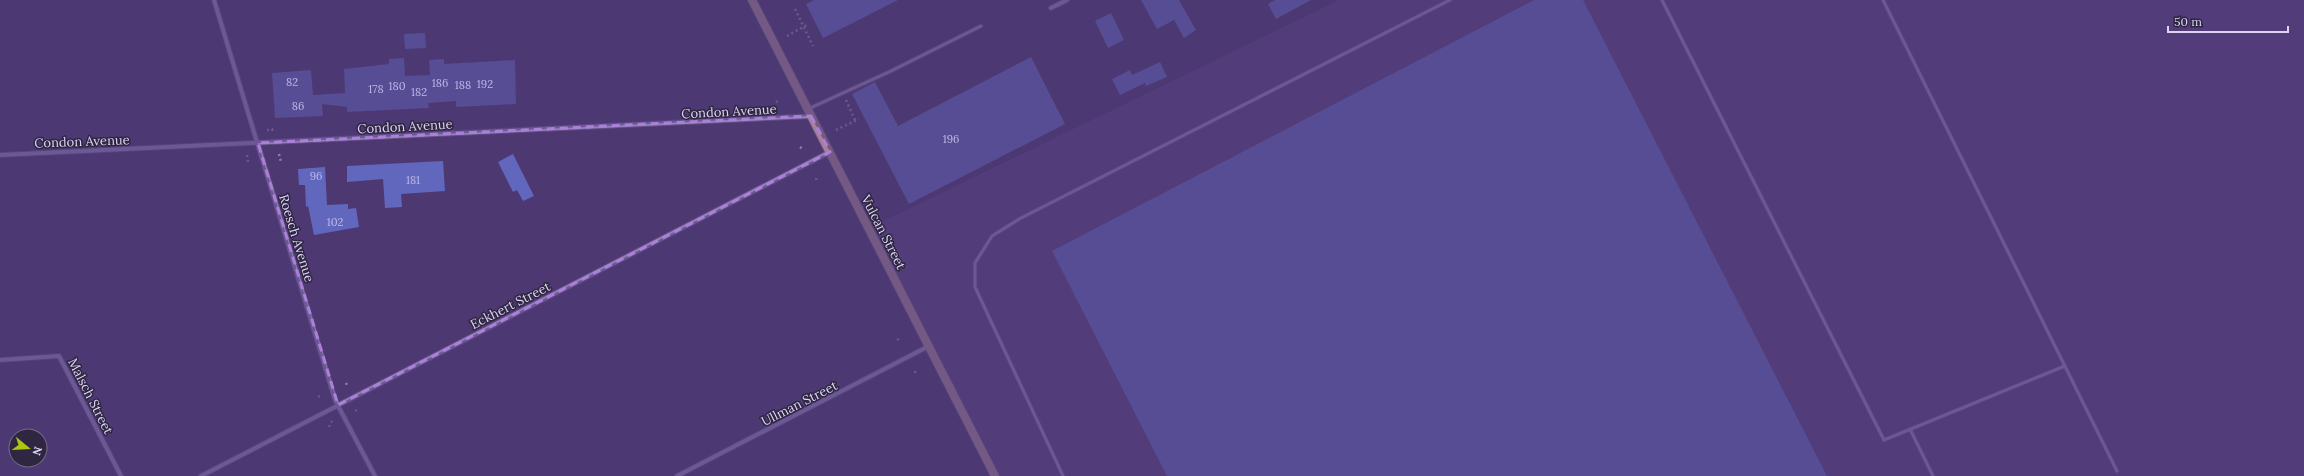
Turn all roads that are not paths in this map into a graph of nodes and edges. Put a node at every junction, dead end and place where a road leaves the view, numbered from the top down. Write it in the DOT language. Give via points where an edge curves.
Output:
graph roads {
  1 [pos="214,0"];
  2 [pos="752,0"];
  3 [pos="1066,0"];
  4 [pos="1450,0"];
  5 [pos="1662,0"];
  6 [pos="1883,0"];
  7 [pos="1051,8"];
  8 [pos="981,26"];
  9 [pos="810,112"];
  10 [pos="258,143"];
  11 [pos="830,152"];
  12 [pos="0,155"];
  13 [pos="929,346"];
  14 [pos="0,360"];
  15 [pos="2065,366"];
  16 [pos="338,405"];
  17 [pos="1910,429"];
  18 [pos="2117,471"];
  19 [pos="121,476"];
  20 [pos="201,476"];
  21 [pos="374,476"];
  22 [pos="677,476"];
  23 [pos="995,476"];
  24 [pos="1063,476"];
  25 [pos="1933,476"];
  1 -- 10 [label="street, Roesch Avenue"];
  2 -- 9 [label="street, Vulcan Street"];
  3 -- 7 [label="street"];
  4 -- 24 [label="lane" via="1021,218 992,236 975,263 975,287"];
  5 -- 17 [label="lane" via="1884,440"];
  6 -- 15 [label="lane"];
  8 -- 9 [label="lane"];
  9 -- 10 [label="street, Condon Avenue"];
  9 -- 11 [label="street, Vulcan Street"];
  10 -- 12 [label="street, Condon Avenue"];
  10 -- 16 [label="street, Roesch Avenue"];
  11 -- 13 [label="street, Vulcan Street"];
  11 -- 16 [label="street, Eckhert Street"];
  13 -- 22 [label="street, Ullman Street"];
  13 -- 23 [label="street, Vulcan Street"];
  14 -- 19 [label="street, Malsch Street" via="59,356"];
  15 -- 17 [label="lane"];
  15 -- 18 [label="lane"];
  16 -- 20 [label="street, Eckhert Street"];
  16 -- 21 [label="street, Roesch Avenue"];
  17 -- 25 [label="lane"];
}
